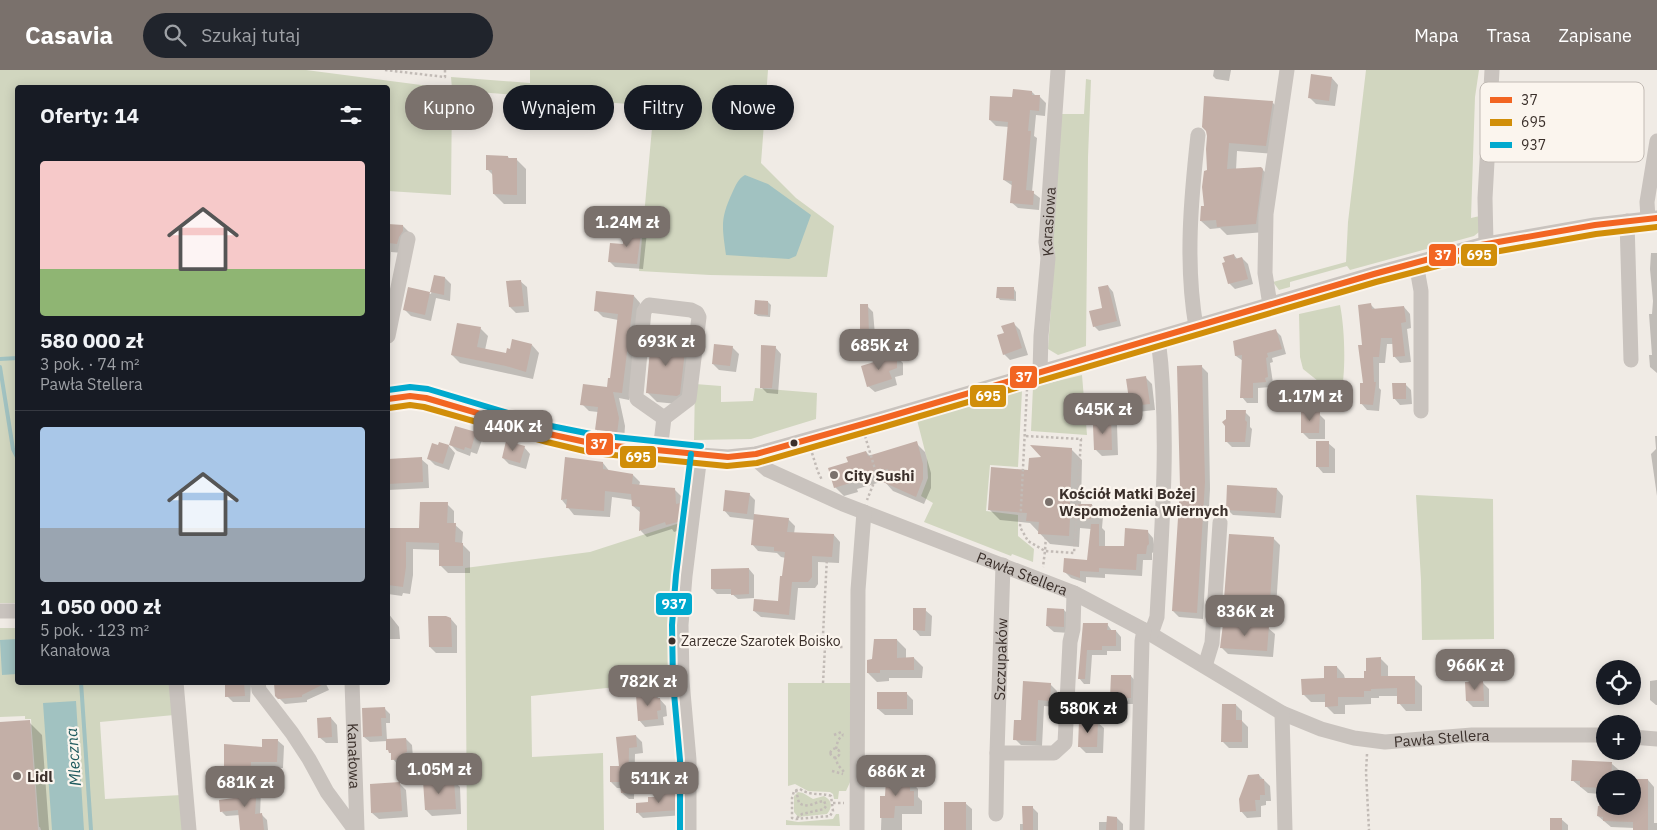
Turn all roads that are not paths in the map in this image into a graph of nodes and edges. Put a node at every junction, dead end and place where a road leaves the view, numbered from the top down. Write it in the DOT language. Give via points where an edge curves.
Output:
graph roads {
  1 [pos="1058,70"];
  2 [pos="1287,70"];
  3 [pos="1198,135"];
  4 [pos="1657,141"];
  5 [pos="1487,162"];
  6 [pos="1652,219"];
  7 [pos="1627,221"];
  8 [pos="408,239"];
  9 [pos="1486,244"];
  10 [pos="1416,263"];
  11 [pos="1270,304"];
  12 [pos="390,326"];
  13 [pos="1196,327"];
  14 [pos="1158,338"];
  15 [pos="1631,360"];
  16 [pos="1040,372"];
  17 [pos="390,399"];
  18 [pos="1421,410"];
  19 [pos="664,418"];
  20 [pos="660,451"];
  21 [pos="756,454"];
  22 [pos="700,455"];
  23 [pos="865,508"];
  24 [pos="1220,523"];
  25 [pos="1003,565"];
  26 [pos="1074,593"];
  27 [pos="0,611"];
  28 [pos="15,611"];
  29 [pos="1148,632"];
  30 [pos="1205,666"];
  31 [pos="176,685"];
  32 [pos="258,685"];
  33 [pos="352,685"];
  34 [pos="1282,714"];
  35 [pos="1596,735"];
  36 [pos="1641,738"];
  37 [pos="1657,739"];
  38 [pos="997,752"];
  39 [pos="996,814"];
  40 [pos="189,830"];
  41 [pos="356,830"];
  42 [pos="689,830"];
  43 [pos="857,830"];
  44 [pos="1137,830"];
  45 [pos="1285,830"];
  1 -- 16 [label="street, Karasiowa"];
  2 -- 11 [label="street" via="1266,214 1265,273"];
  3 -- 13 [label="street" via="1189,238"];
  4 -- 6 [label="street" via="1648,202"];
  5 -- 9 [label="street"];
  6 -- 7 [label="street"];
  7 -- 9 [label="street"];
  7 -- 15 [label="street"];
  8 -- 12 [label="street"];
  9 -- 10 [label="street"];
  10 -- 11 [label="street"];
  10 -- 18 [label="street" via="1420,291"];
  11 -- 13 [label="street"];
  13 -- 14 [label="street"];
  14 -- 16 [label="street"];
  14 -- 29 [label="street" via="1164,424 1163,493 1157,617"];
  16 -- 21 [label="street"];
  17 -- 20 [label="street" via="426,398 549,434 595,444"];
  19 -- 19 [label="street" via="690,399 699,317 691,310 649,305 644,312 636,395"];
  19 -- 20 [label="street"];
  20 -- 22 [label="street"];
  21 -- 22 [label="street"];
  21 -- 23 [label="street, Pawła Stellera" via="768,470"];
  22 -- 42 [label="street" via="681,625 689,760"];
  23 -- 25 [label="street, Pawła Stellera"];
  23 -- 43 [label="street" via="858,590"];
  24 -- 30 [label="street" via="1212,643"];
  25 -- 26 [label="street, Pawła Stellera"];
  25 -- 38 [label="street, Szczupaków"];
  26 -- 29 [label="street, Pawła Stellera"];
  26 -- 38 [label="street" via="1065,743 1054,753"];
  27 -- 28 [label="street"];
  29 -- 30 [label="street, Pawła Stellera"];
  29 -- 44 [label="street" via="1142,641"];
  30 -- 34 [label="street, Pawła Stellera"];
  31 -- 40 [label="street"];
  32 -- 41 [label="street" via="309,759 327,792"];
  33 -- 41 [label="street, Kanałowa"];
  34 -- 35 [label="street, Pawła Stellera" via="1354,738 1394,742 1472,735"];
  34 -- 45 [label="street"];
  36 -- 37 [label="street"];
  38 -- 39 [label="street, Szczupaków"];
}
